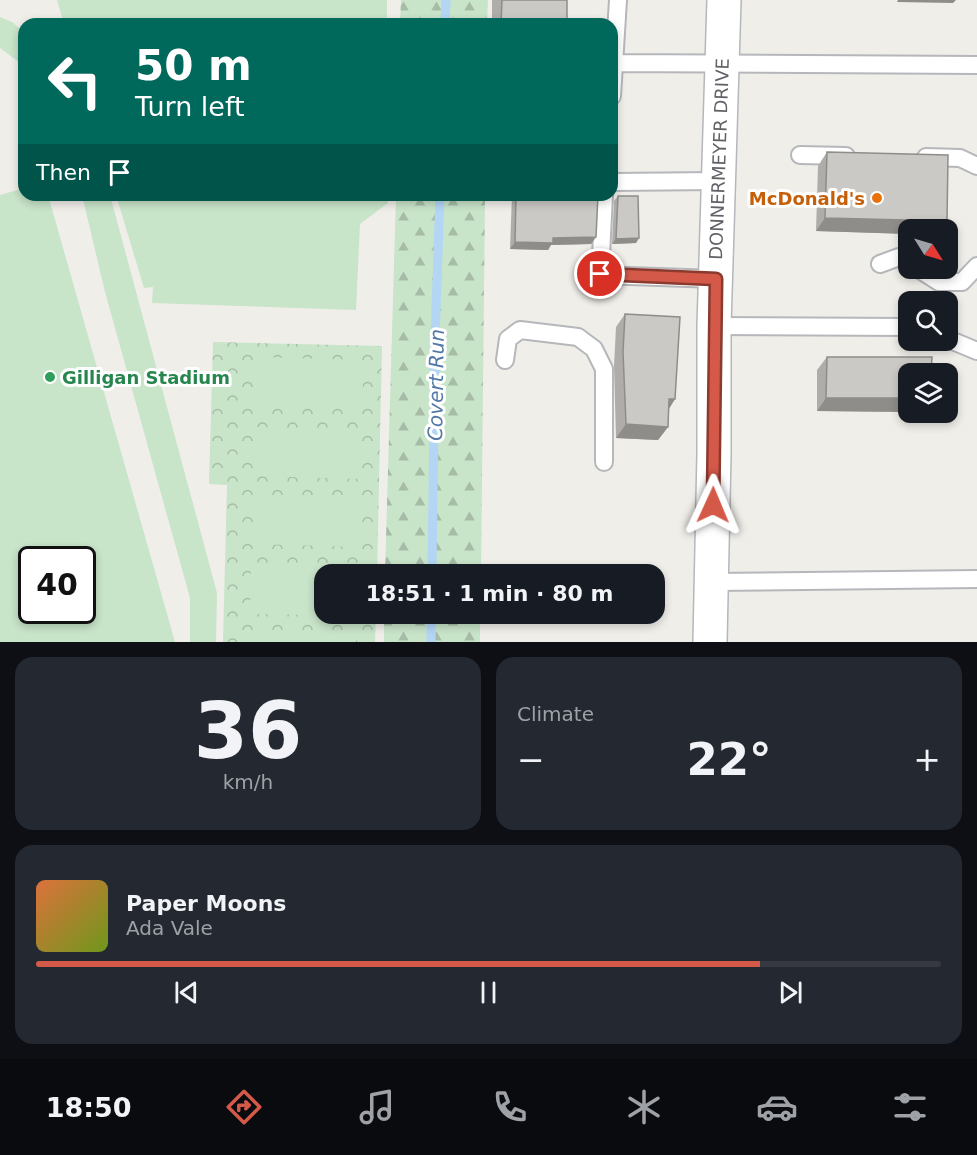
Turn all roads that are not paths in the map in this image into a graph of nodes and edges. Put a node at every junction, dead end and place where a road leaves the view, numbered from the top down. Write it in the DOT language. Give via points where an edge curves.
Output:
graph roads {
  1 [pos="618,0"];
  2 [pos="724,0"];
  3 [pos="617,18"];
  4 [pos="618,63"];
  5 [pos="722,63"];
  6 [pos="977,65"];
  7 [pos="800,155"];
  8 [pos="857,156"];
  9 [pos="914,157"];
  10 [pos="977,166"];
  11 [pos="718,181"];
  12 [pos="618,182"];
  13 [pos="604,201"];
  14 [pos="898,257"];
  15 [pos="880,264"];
  16 [pos="977,266"];
  17 [pos="716,279"];
  18 [pos="934,279"];
  19 [pos="714,326"];
  20 [pos="898,327"];
  21 [pos="958,343"];
  22 [pos="977,351"];
  23 [pos="505,360"];
  24 [pos="604,462"];
  25 [pos="977,579"];
  26 [pos="712,582"];
  27 [pos="710,642"];
  1 -- 3 [label="lane"];
  2 -- 5 [label="street, DONNERMEYER DRIVE"];
  4 -- 5 [label="lane"];
  5 -- 6 [label="lane"];
  5 -- 11 [label="street, DONNERMEYER DRIVE"];
  7 -- 8 [label="lane"];
  9 -- 10 [label="lane" via="960,158"];
  11 -- 12 [label="lane"];
  11 -- 17 [label="street, DONNERMEYER DRIVE"];
  13 -- 17 [label="lane" via="600,274"];
  14 -- 15 [label="lane"];
  16 -- 18 [label="lane" via="962,282"];
  17 -- 19 [label="street, DONNERMEYER DRIVE"];
  19 -- 20 [label="lane"];
  19 -- 26 [label="street, DONNERMEYER DRIVE"];
  21 -- 22 [label="lane"];
  23 -- 24 [label="lane" via="508,339 520,330 579,337 594,349 604,369"];
  25 -- 26 [label="lane"];
  26 -- 27 [label="street, DONNERMEYER DRIVE"];
}
